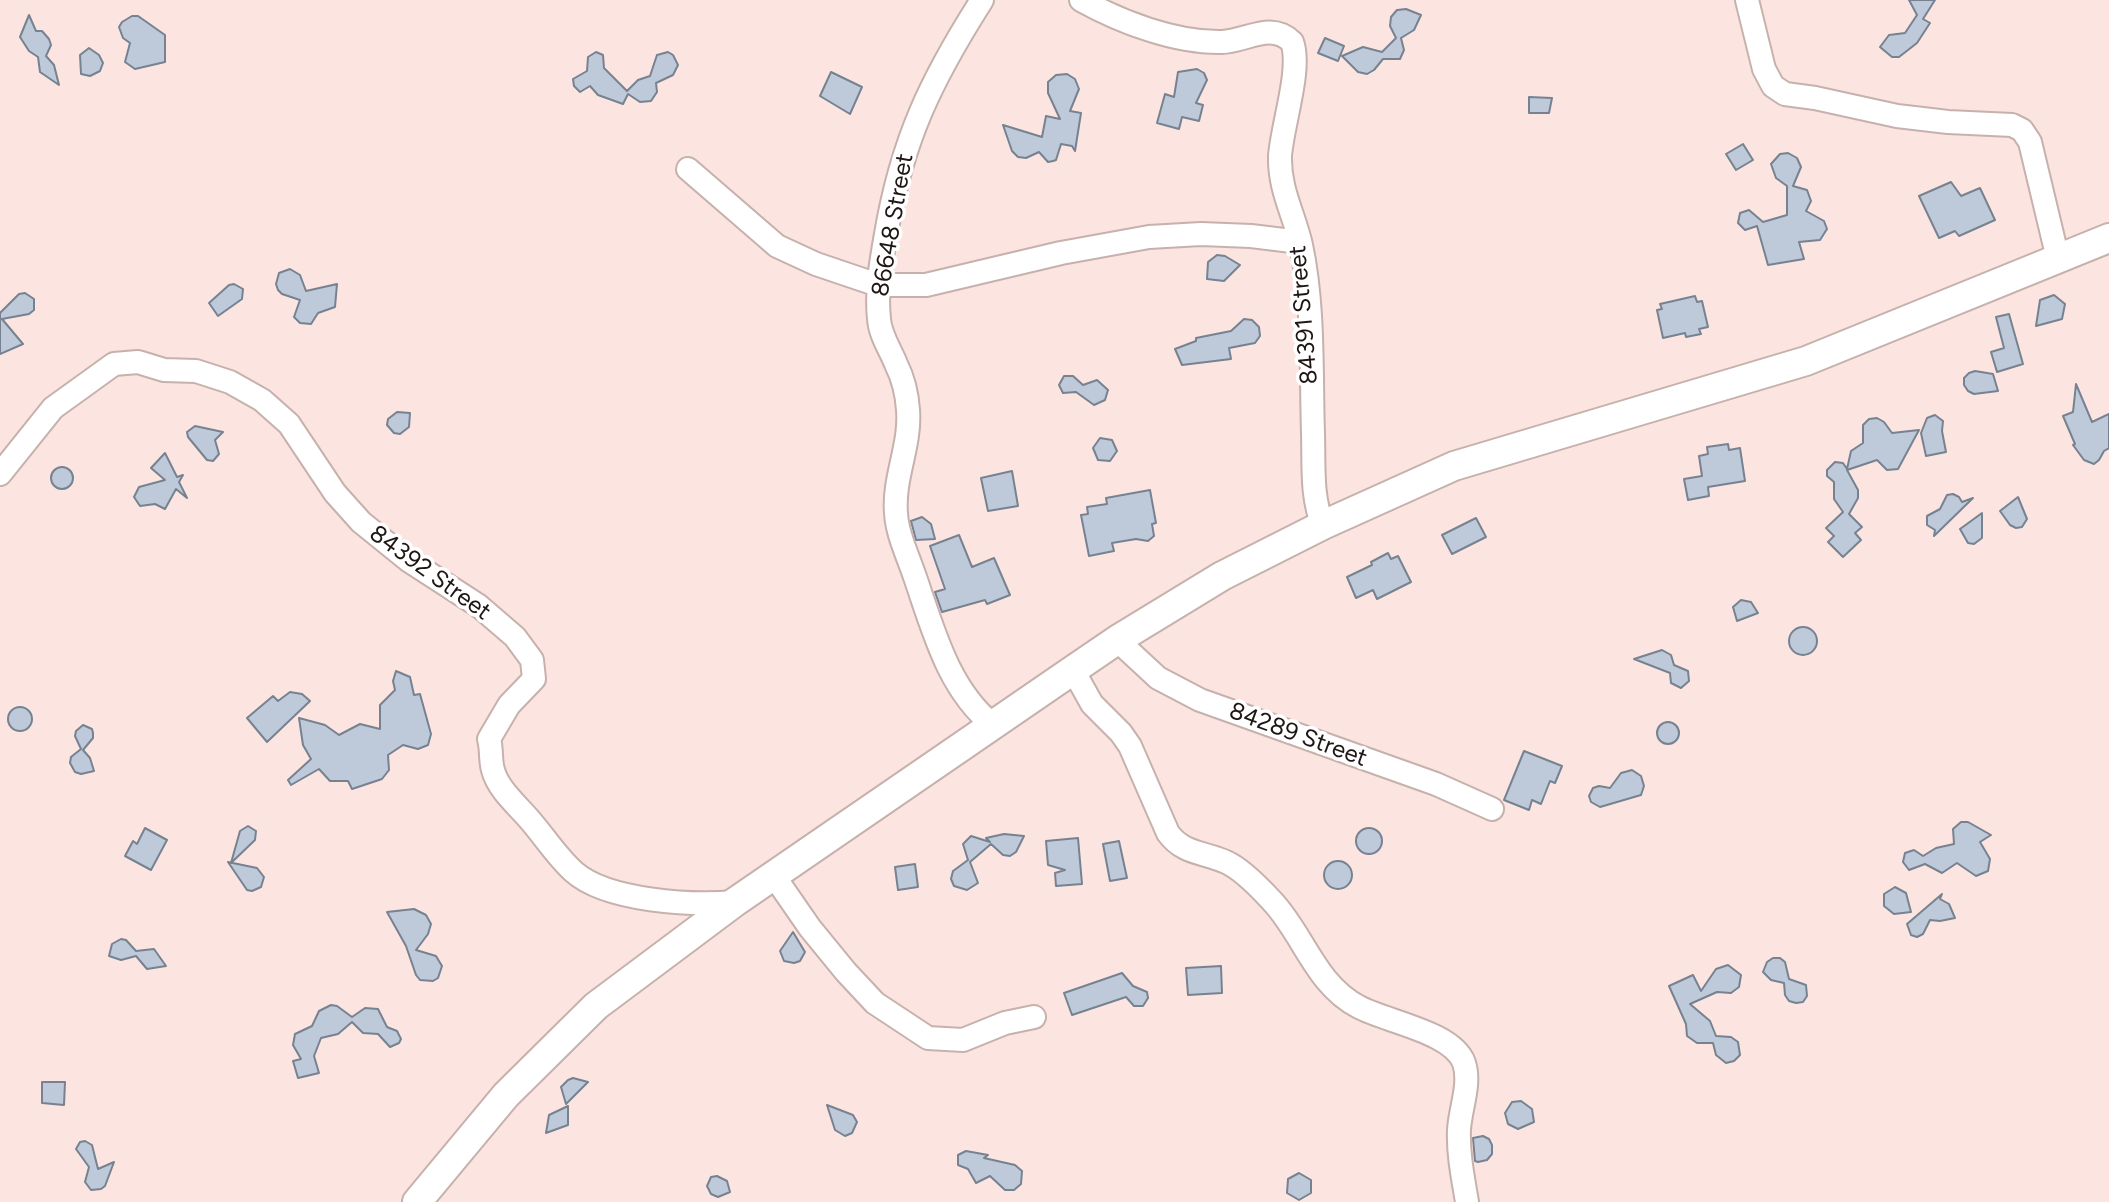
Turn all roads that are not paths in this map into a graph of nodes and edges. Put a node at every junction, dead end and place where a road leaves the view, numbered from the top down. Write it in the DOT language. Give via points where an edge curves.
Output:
graph roads {
  1 [pos="982,0"];
  2 [pos="1081,0"];
  3 [pos="1747,0"];
  4 [pos="688,169"];
  5 [pos="2109,238"];
  6 [pos="1300,242"];
  7 [pos="2058,259"];
  8 [pos="878,285"];
  9 [pos="0,474"];
  10 [pos="1323,525"];
  11 [pos="1117,640"];
  12 [pos="1073,670"];
  13 [pos="993,725"];
  14 [pos="1492,809"];
  15 [pos="774,876"];
  16 [pos="735,902"];
  17 [pos="1034,1017"];
  18 [pos="417,1202"];
  19 [pos="1467,1202"];
  1 -- 8 [label="street, 86648 Street" via="939,71 911,133"];
  2 -- 6 [label="street, 84391 Street" via="1176,36 1225,42 1266,31 1292,42 1295,60 1280,158 1282,186"];
  3 -- 7 [label="street" via="1764,69 1773,86 1785,94 1897,116 2022,130 2030,142"];
  4 -- 8 [label="street" via="777,246"];
  5 -- 7 [label="street"];
  6 -- 8 [label="street" via="1214,234 1149,237 926,285"];
  6 -- 10 [label="street, 84391 Street" via="1311,356 1315,494"];
  7 -- 10 [label="street" via="1806,361 1454,466"];
  8 -- 13 [label="street, 86648 Street" via="879,323 905,388 909,413 896,491 902,539 947,666"];
  9 -- 16 [label="street, 84392 Street" via="53,408 114,364 138,362 196,371 262,400 289,424 361,522 479,606 532,660 534,679 509,705 489,739 492,769 501,787 574,872 598,887 673,903"];
  10 -- 11 [label="street" via="1222,576"];
  11 -- 12 [label="street"];
  11 -- 14 [label="street, 84289 Street" via="1158,678 1200,700"];
  12 -- 13 [label="street"];
  12 -- 19 [label="street" via="1092,704 1130,746 1175,844 1228,863 1273,901 1315,968 1358,1007 1445,1041 1458,1054 1465,1065 1459,1128"];
  13 -- 15 [label="street"];
  15 -- 16 [label="street"];
  15 -- 17 [label="street" via="855,982 875,1003 928,1038 963,1040"];
  16 -- 18 [label="street" via="596,1006 506,1095"];
}
